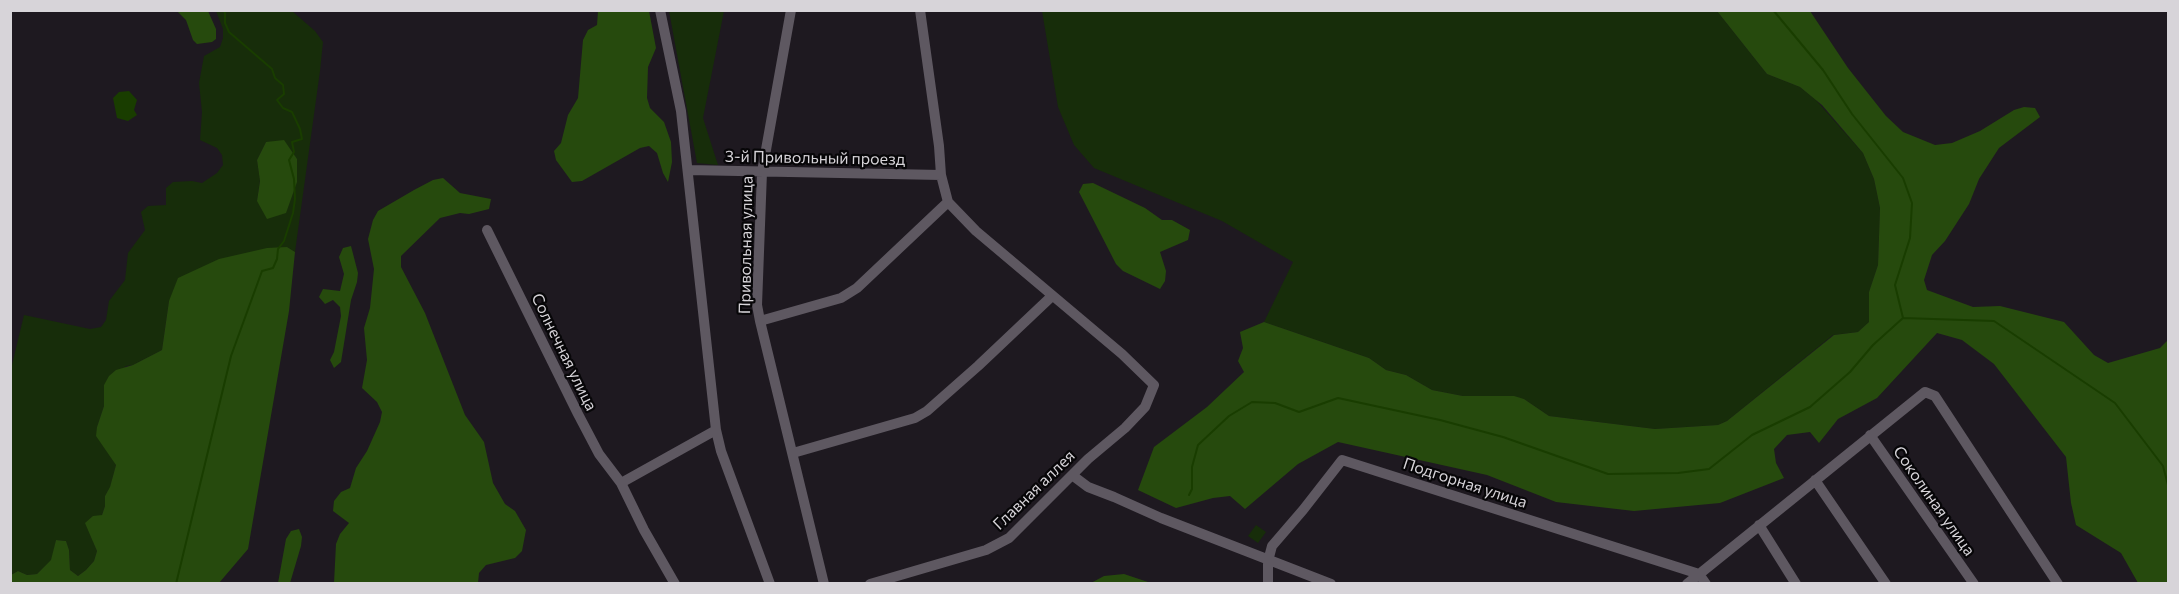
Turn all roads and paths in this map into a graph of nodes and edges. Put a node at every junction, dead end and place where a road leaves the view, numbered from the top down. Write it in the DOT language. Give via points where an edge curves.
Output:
graph roads {
  1 [pos="660,10"];
  2 [pos="791,10"];
  3 [pos="920,10"];
  4 [pos="688,170"];
  5 [pos="762,172"];
  6 [pos="941,175"];
  7 [pos="948,202"];
  8 [pos="487,230"];
  9 [pos="1052,296"];
  10 [pos="760,321"];
  11 [pos="716,430"];
  12 [pos="1870,435"];
  13 [pos="793,453"];
  14 [pos="1072,475"];
  15 [pos="1815,480"];
  16 [pos="621,483"];
  17 [pos="1759,525"];
  18 [pos="1268,561"];
  19 [pos="1699,574"];
  20 [pos="675,584"];
  21 [pos="770,584"];
  22 [pos="824,584"];
  23 [pos="870,584"];
  24 [pos="1268,584"];
  25 [pos="1331,584"];
  26 [pos="1687,584"];
  27 [pos="1706,584"];
  28 [pos="1796,584"];
  29 [pos="1886,584"];
  30 [pos="1974,584"];
  31 [pos="2058,584"];
  1 -- 4 [label="street" via="681,111"];
  2 -- 5 [label="street, Привольная улица"];
  3 -- 6 [label="street"];
  4 -- 5 [label="street, 3-й Привольный проезд"];
  4 -- 11 [label="street"];
  5 -- 6 [label="street, 3-й Привольный проезд"];
  5 -- 10 [label="street, Привольная улица" via="757,305"];
  6 -- 7 [label="street"];
  7 -- 9 [label="street"];
  7 -- 10 [label="street" via="857,288 841,298"];
  8 -- 16 [label="street, Солнечная улица" via="599,454"];
  9 -- 13 [label="street" via="927,411 915,418"];
  9 -- 14 [label="street, Главная аллея" via="1154,385 1145,407"];
  10 -- 13 [label="street, Привольная улица"];
  11 -- 16 [label="street"];
  11 -- 21 [label="street"];
  12 -- 15 [label="street"];
  12 -- 30 [label="street, Соколиная улица"];
  12 -- 31 [label="street" via="1920,395 1925,392 1935,396"];
  13 -- 22 [label="street, Привольная улица"];
  14 -- 18 [label="street" via="1088,487"];
  14 -- 23 [label="street, Главная аллея" via="1009,538 986,550"];
  15 -- 17 [label="street"];
  15 -- 29 [label="street"];
  16 -- 20 [label="street, Солнечная улица"];
  17 -- 19 [label="street"];
  17 -- 28 [label="street"];
  18 -- 19 [label="street, Подгорная улица" via="1272,546 1342,460"];
  18 -- 24 [label="street"];
  18 -- 25 [label="street"];
  19 -- 26 [label="street"];
  19 -- 27 [label="street"];
}
